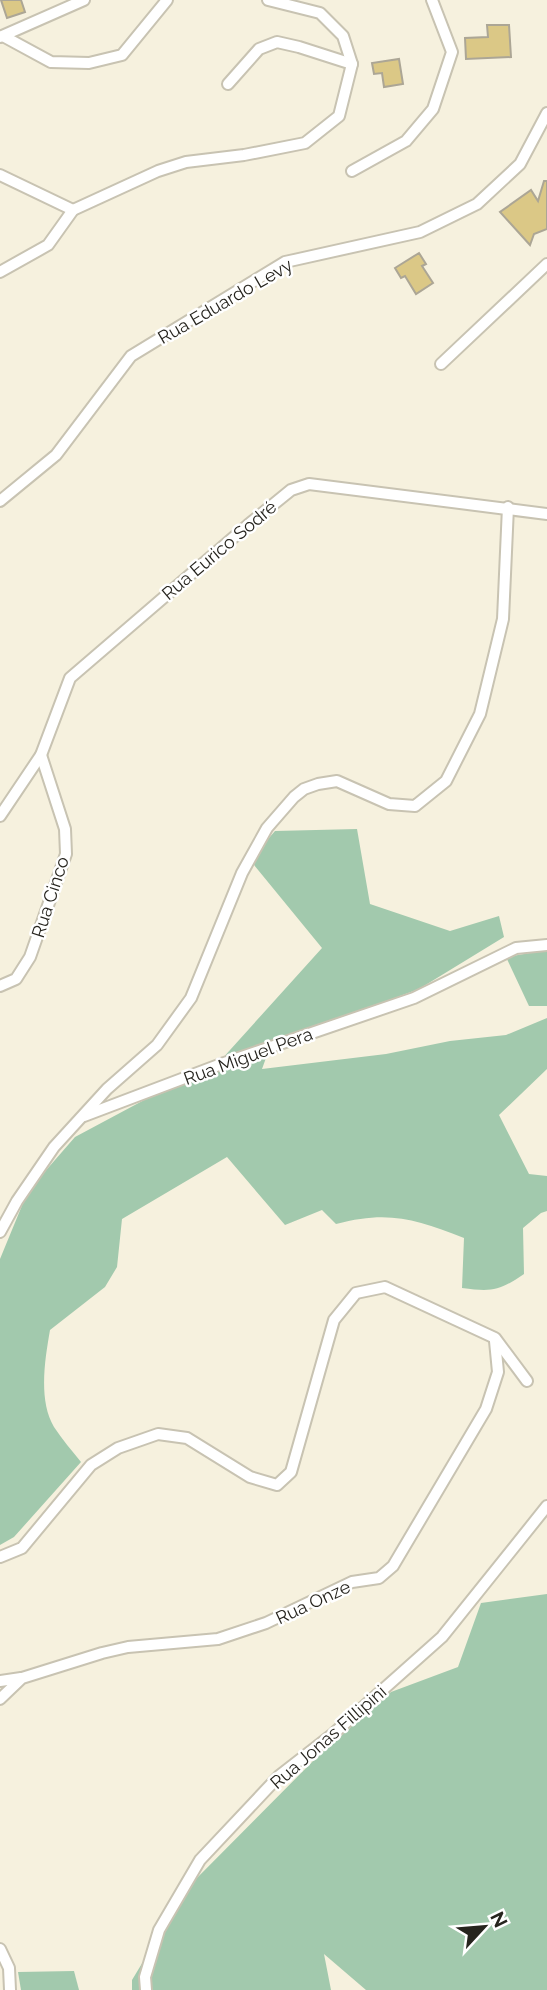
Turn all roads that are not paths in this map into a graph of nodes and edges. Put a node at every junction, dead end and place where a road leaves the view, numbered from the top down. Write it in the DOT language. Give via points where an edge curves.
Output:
graph roads {
  1 [pos="84,0"];
  2 [pos="167,0"];
  3 [pos="268,0"];
  4 [pos="432,0"];
  5 [pos="2,36"];
  6 [pos="352,64"];
  7 [pos="228,84"];
  8 [pos="547,113"];
  9 [pos="352,171"];
  10 [pos="0,175"];
  11 [pos="73,210"];
  12 [pos="547,264"];
  13 [pos="0,272"];
  14 [pos="441,364"];
  15 [pos="0,501"];
  16 [pos="508,507"];
  17 [pos="547,514"];
  18 [pos="41,755"];
  19 [pos="0,816"];
  20 [pos="547,945"];
  21 [pos="0,986"];
  22 [pos="81,1117"];
  23 [pos="0,1233"];
  24 [pos="495,1338"];
  25 [pos="527,1381"];
  26 [pos="547,1506"];
  27 [pos="0,1557"];
  28 [pos="22,1678"];
  29 [pos="0,1681"];
  30 [pos="0,1699"];
  31 [pos="0,1949"];
  32 [pos="9,1990"];
  33 [pos="146,1990"];
  1 -- 5 [label="street"];
  2 -- 5 [label="street" via="122,55 89,63 51,62"];
  3 -- 6 [label="street" via="320,13 342,36"];
  4 -- 9 [label="street" via="452,52 433,109 406,141"];
  6 -- 7 [label="street" via="277,42 259,49"];
  6 -- 11 [label="street" via="339,116 305,143 158,170"];
  8 -- 15 [label="street, Rua Eduardo Levy" via="520,164 477,204 420,232 285,262 131,356 56,455"];
  10 -- 11 [label="street"];
  11 -- 13 [label="street" via="48,245"];
  12 -- 14 [label="street"];
  16 -- 17 [label="street, Rua Eurico Sodré"];
  16 -- 18 [label="street, Rua Eurico Sodré" via="300,485 69,678"];
  16 -- 22 [label="street" via="503,619 480,714 446,780 415,806 389,804 337,780 304,789 294,797 267,828 242,873 191,998 157,1045"];
  18 -- 19 [label="street, Rua Eurico Sodré"];
  18 -- 21 [label="street, Rua Cinco" via="65,829 66,854 30,957 16,979"];
  20 -- 22 [label="street, Rua Miguel Pera" via="516,948 414,998"];
  22 -- 23 [label="street, Rua Miguel Pera" via="54,1147"];
  24 -- 25 [label="street"];
  24 -- 27 [label="street" via="385,1287 356,1293 334,1320 290,1472 277,1485 250,1477 187,1438 158,1434 118,1448 91,1465 22,1548"];
  24 -- 28 [label="street, Rua Onze" via="498,1372 486,1409 393,1566 379,1578 352,1582 266,1623 218,1639 128,1647"];
  26 -- 33 [label="street, Rua Jonas Fillipini" via="442,1637 279,1776 200,1860 159,1930 145,1977"];
  28 -- 29 [label="street, Rua Onze"];
  28 -- 30 [label="street, Rua Onze"];
  31 -- 32 [label="street" via="9,1968"];
}
